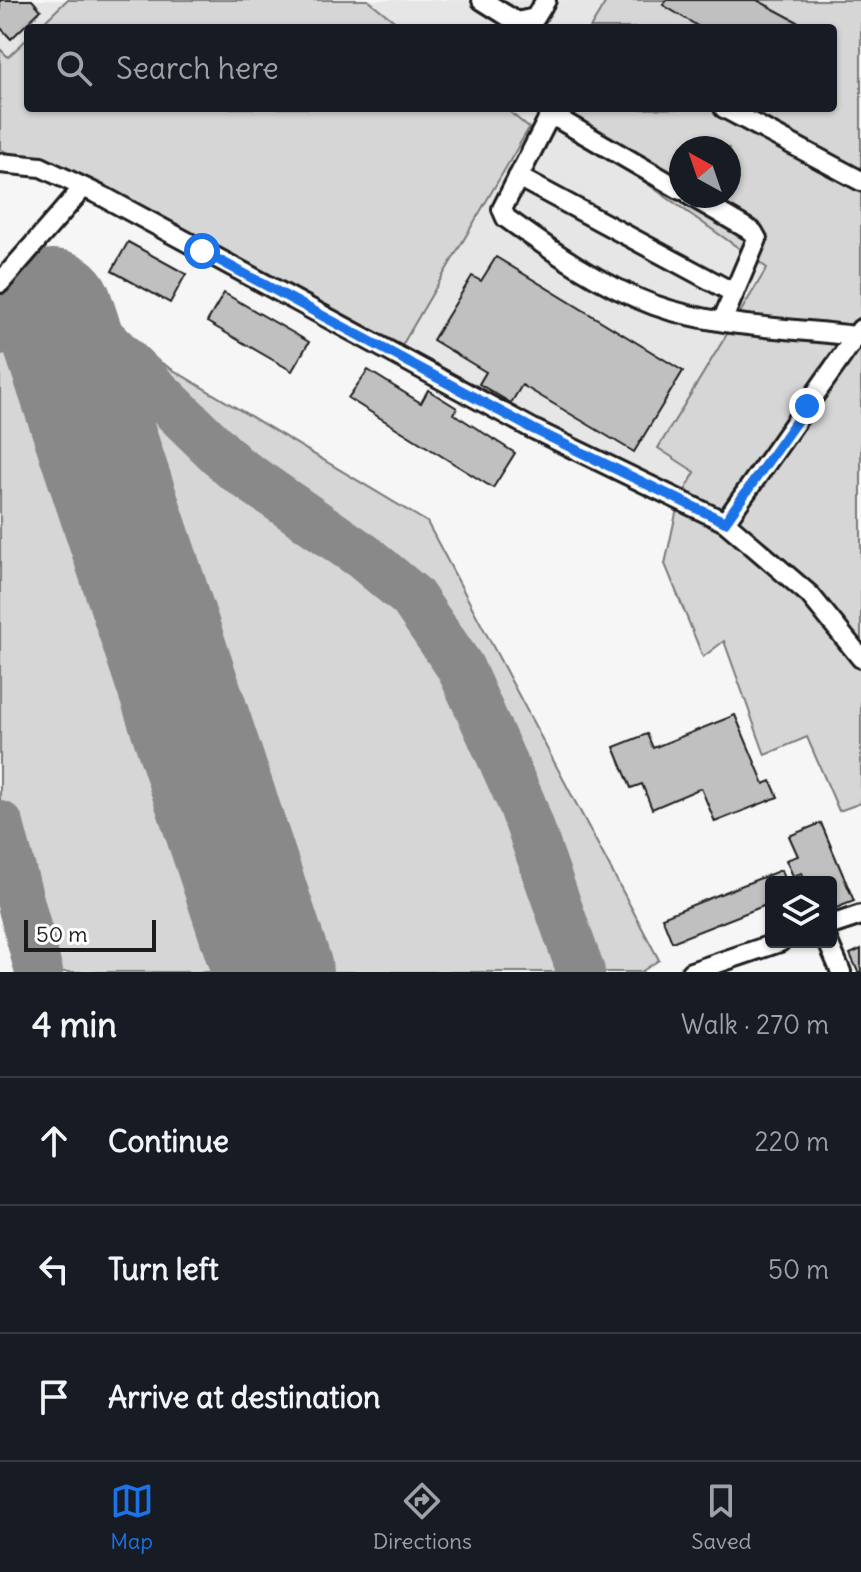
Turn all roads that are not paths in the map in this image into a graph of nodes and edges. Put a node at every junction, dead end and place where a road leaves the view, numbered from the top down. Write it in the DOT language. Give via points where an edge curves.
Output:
graph roads {
  1 [pos="482,0"];
  2 [pos="544,4"];
  3 [pos="732,112"];
  4 [pos="0,163"];
  5 [pos="518,177"];
  6 [pos="861,181"];
  7 [pos="669,183"];
  8 [pos="82,189"];
  9 [pos="712,208"];
  10 [pos="0,283"];
  11 [pos="734,293"];
  12 [pos="723,319"];
  13 [pos="858,332"];
  14 [pos="725,522"];
  15 [pos="861,658"];
  16 [pos="861,915"];
  17 [pos="837,923"];
  18 [pos="765,947"];
  19 [pos="831,948"];
  20 [pos="691,972"];
  21 [pos="841,972"];
  1 -- 2 [label="street" via="517,22 535,18"];
  3 -- 6 [label="street"];
  4 -- 8 [label="street" via="41,167"];
  5 -- 7 [label="street" via="548,119 557,118"];
  5 -- 11 [label="street"];
  5 -- 12 [label="street" via="502,209 506,218 556,255 655,305"];
  8 -- 10 [label="street"];
  8 -- 14 [label="street" via="533,429"];
  9 -- 11 [label="street" via="757,239"];
  11 -- 12 [label="street"];
  12 -- 13 [label="street"];
  13 -- 14 [label="street"];
  14 -- 15 [label="street" via="810,595"];
  16 -- 17 [label="street"];
  18 -- 20 [label="street"];
  19 -- 21 [label="street"];
}
